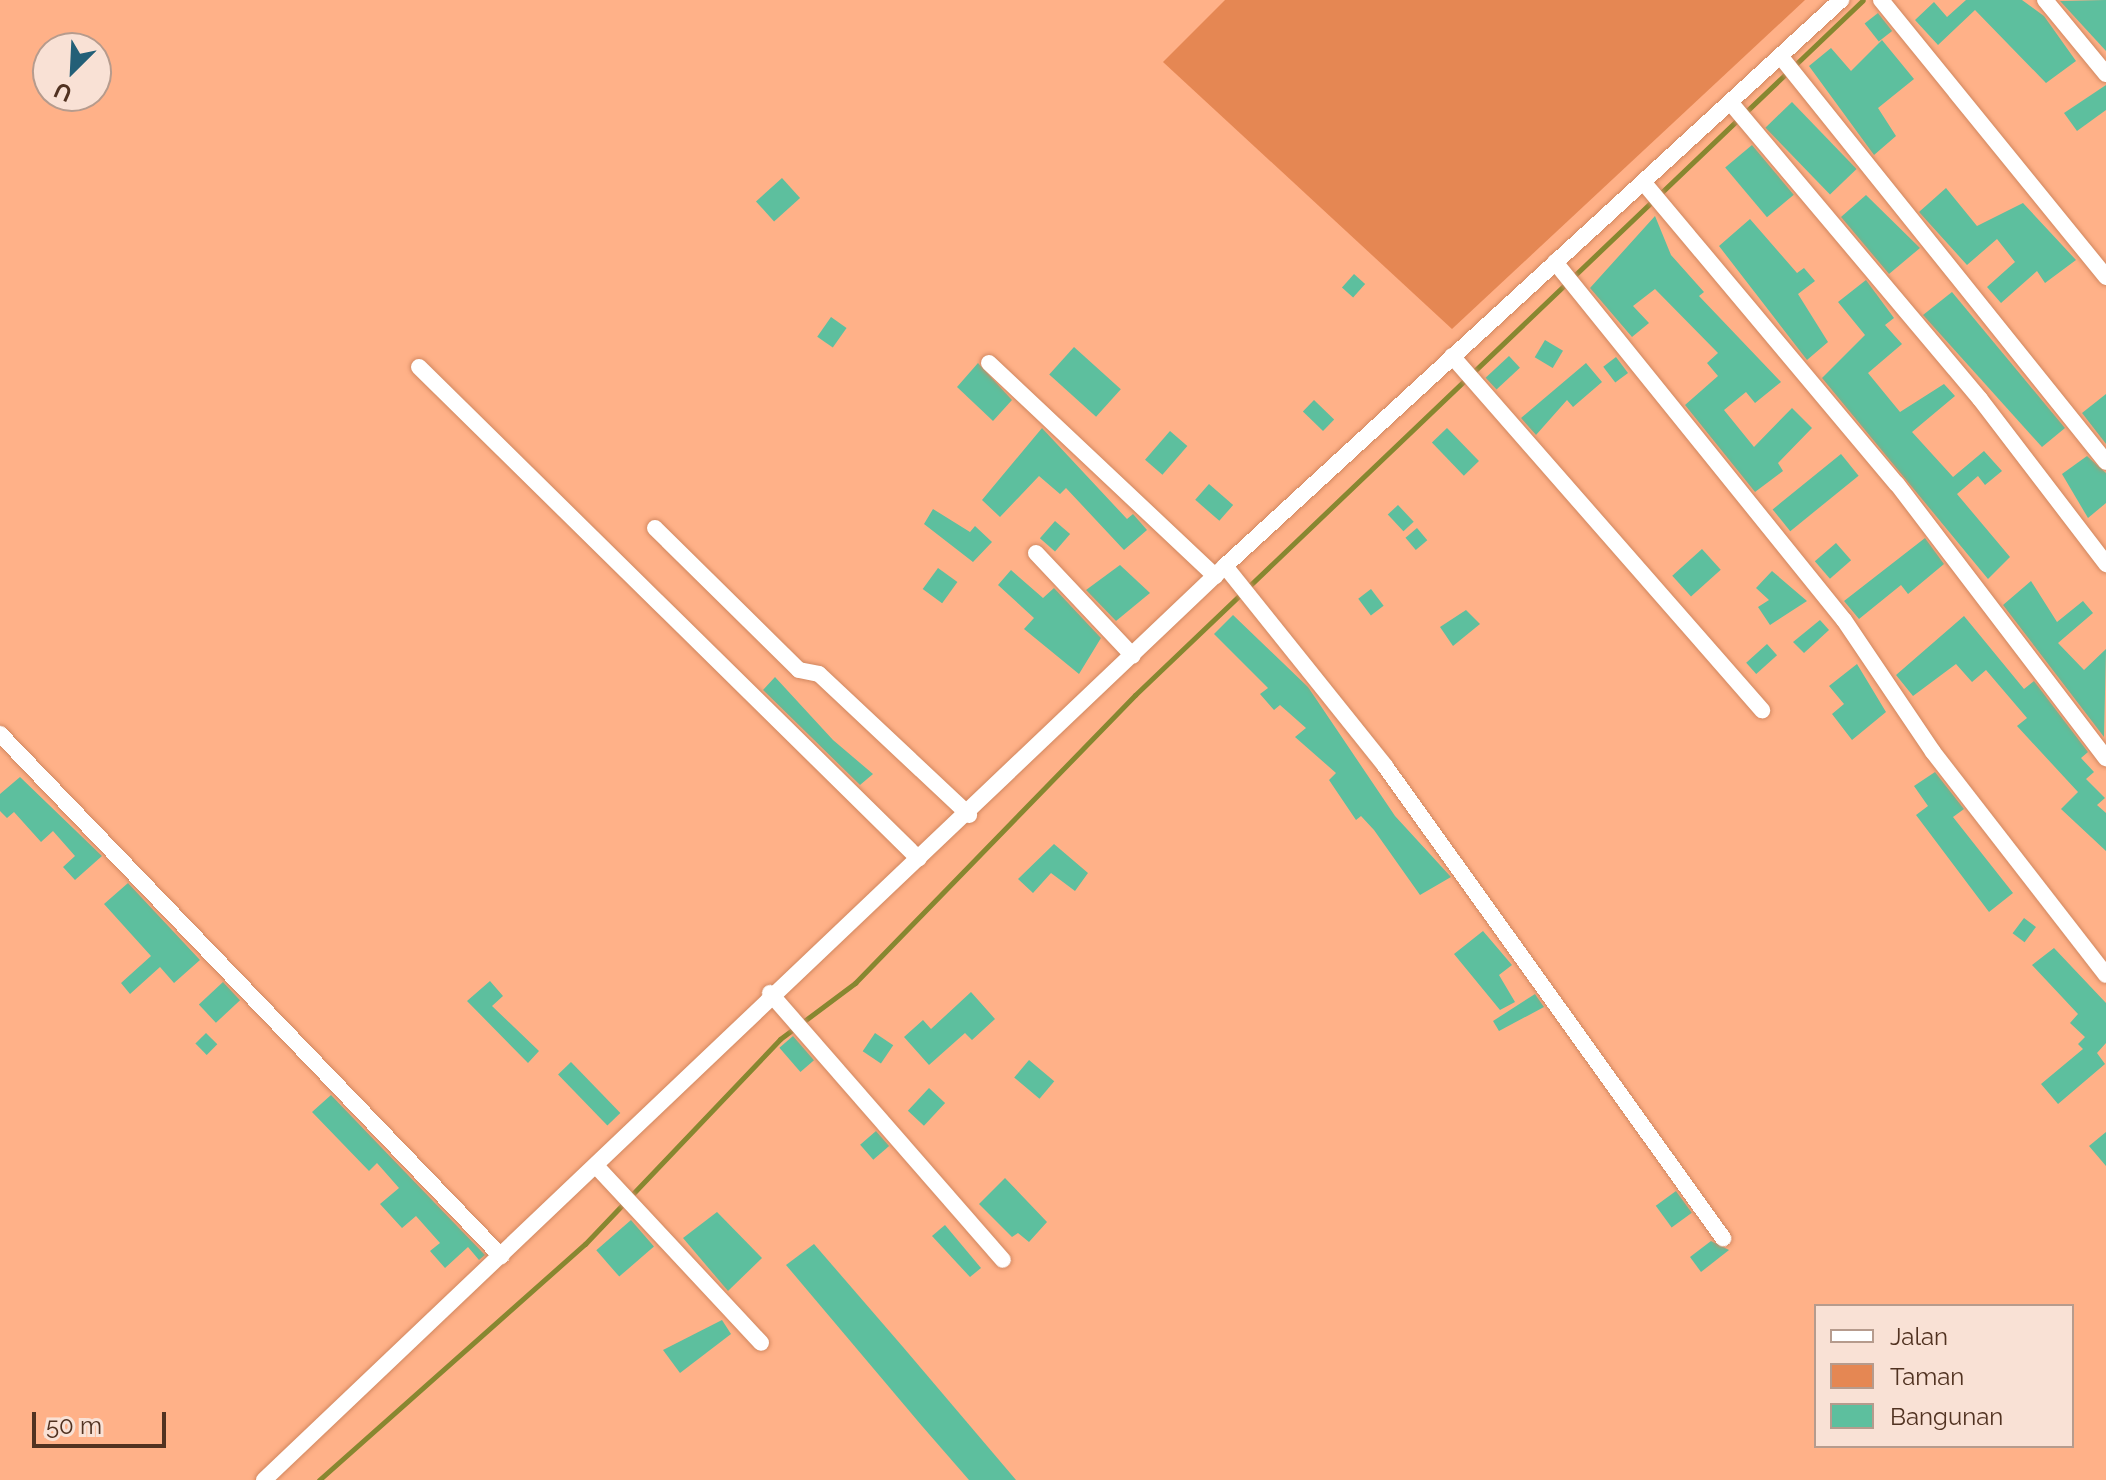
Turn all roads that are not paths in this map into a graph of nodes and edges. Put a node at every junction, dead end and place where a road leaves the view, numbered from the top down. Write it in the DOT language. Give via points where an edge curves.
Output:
graph roads {
  1 [pos="1841,0"];
  2 [pos="1881,0"];
  3 [pos="2045,0"];
  4 [pos="1787,63"];
  5 [pos="2106,74"];
  6 [pos="1733,105"];
  7 [pos="1646,186"];
  8 [pos="1559,268"];
  9 [pos="2106,277"];
  10 [pos="1456,361"];
  11 [pos="989,363"];
  12 [pos="419,367"];
  13 [pos="2106,462"];
  14 [pos="655,528"];
  15 [pos="1036,553"];
  16 [pos="2106,564"];
  17 [pos="1220,571"];
  18 [pos="1133,656"];
  19 [pos="1762,710"];
  20 [pos="0,734"];
  21 [pos="2106,758"];
  22 [pos="969,815"];
  23 [pos="919,859"];
  24 [pos="2106,975"];
  25 [pos="770,993"];
  26 [pos="598,1168"];
  27 [pos="1723,1238"];
  28 [pos="501,1256"];
  29 [pos="1003,1260"];
  30 [pos="761,1343"];
  31 [pos="283,1474"];
  32 [pos="264,1480"];
  1 -- 4 [label="street"];
  2 -- 9 [label="street"];
  3 -- 5 [label="street"];
  4 -- 6 [label="street"];
  4 -- 13 [label="street"];
  6 -- 7 [label="street"];
  6 -- 16 [label="street" via="1980,399"];
  7 -- 8 [label="street"];
  7 -- 21 [label="street" via="1897,484"];
  8 -- 10 [label="street"];
  8 -- 24 [label="street" via="1844,620 1933,752"];
  10 -- 17 [label="street"];
  10 -- 19 [label="street"];
  11 -- 17 [label="street"];
  12 -- 23 [label="street"];
  14 -- 22 [label="street" via="799,670 819,674"];
  15 -- 18 [label="street"];
  17 -- 18 [label="street"];
  17 -- 27 [label="street" via="1237,581 1403,790"];
  18 -- 22 [label="street"];
  20 -- 28 [label="street"];
  22 -- 23 [label="street"];
  23 -- 25 [label="street"];
  25 -- 26 [label="street"];
  25 -- 29 [label="street" via="791,1008"];
  26 -- 28 [label="street"];
  26 -- 30 [label="street"];
  28 -- 31 [label="street"];
  31 -- 32 [label="street"];
}
